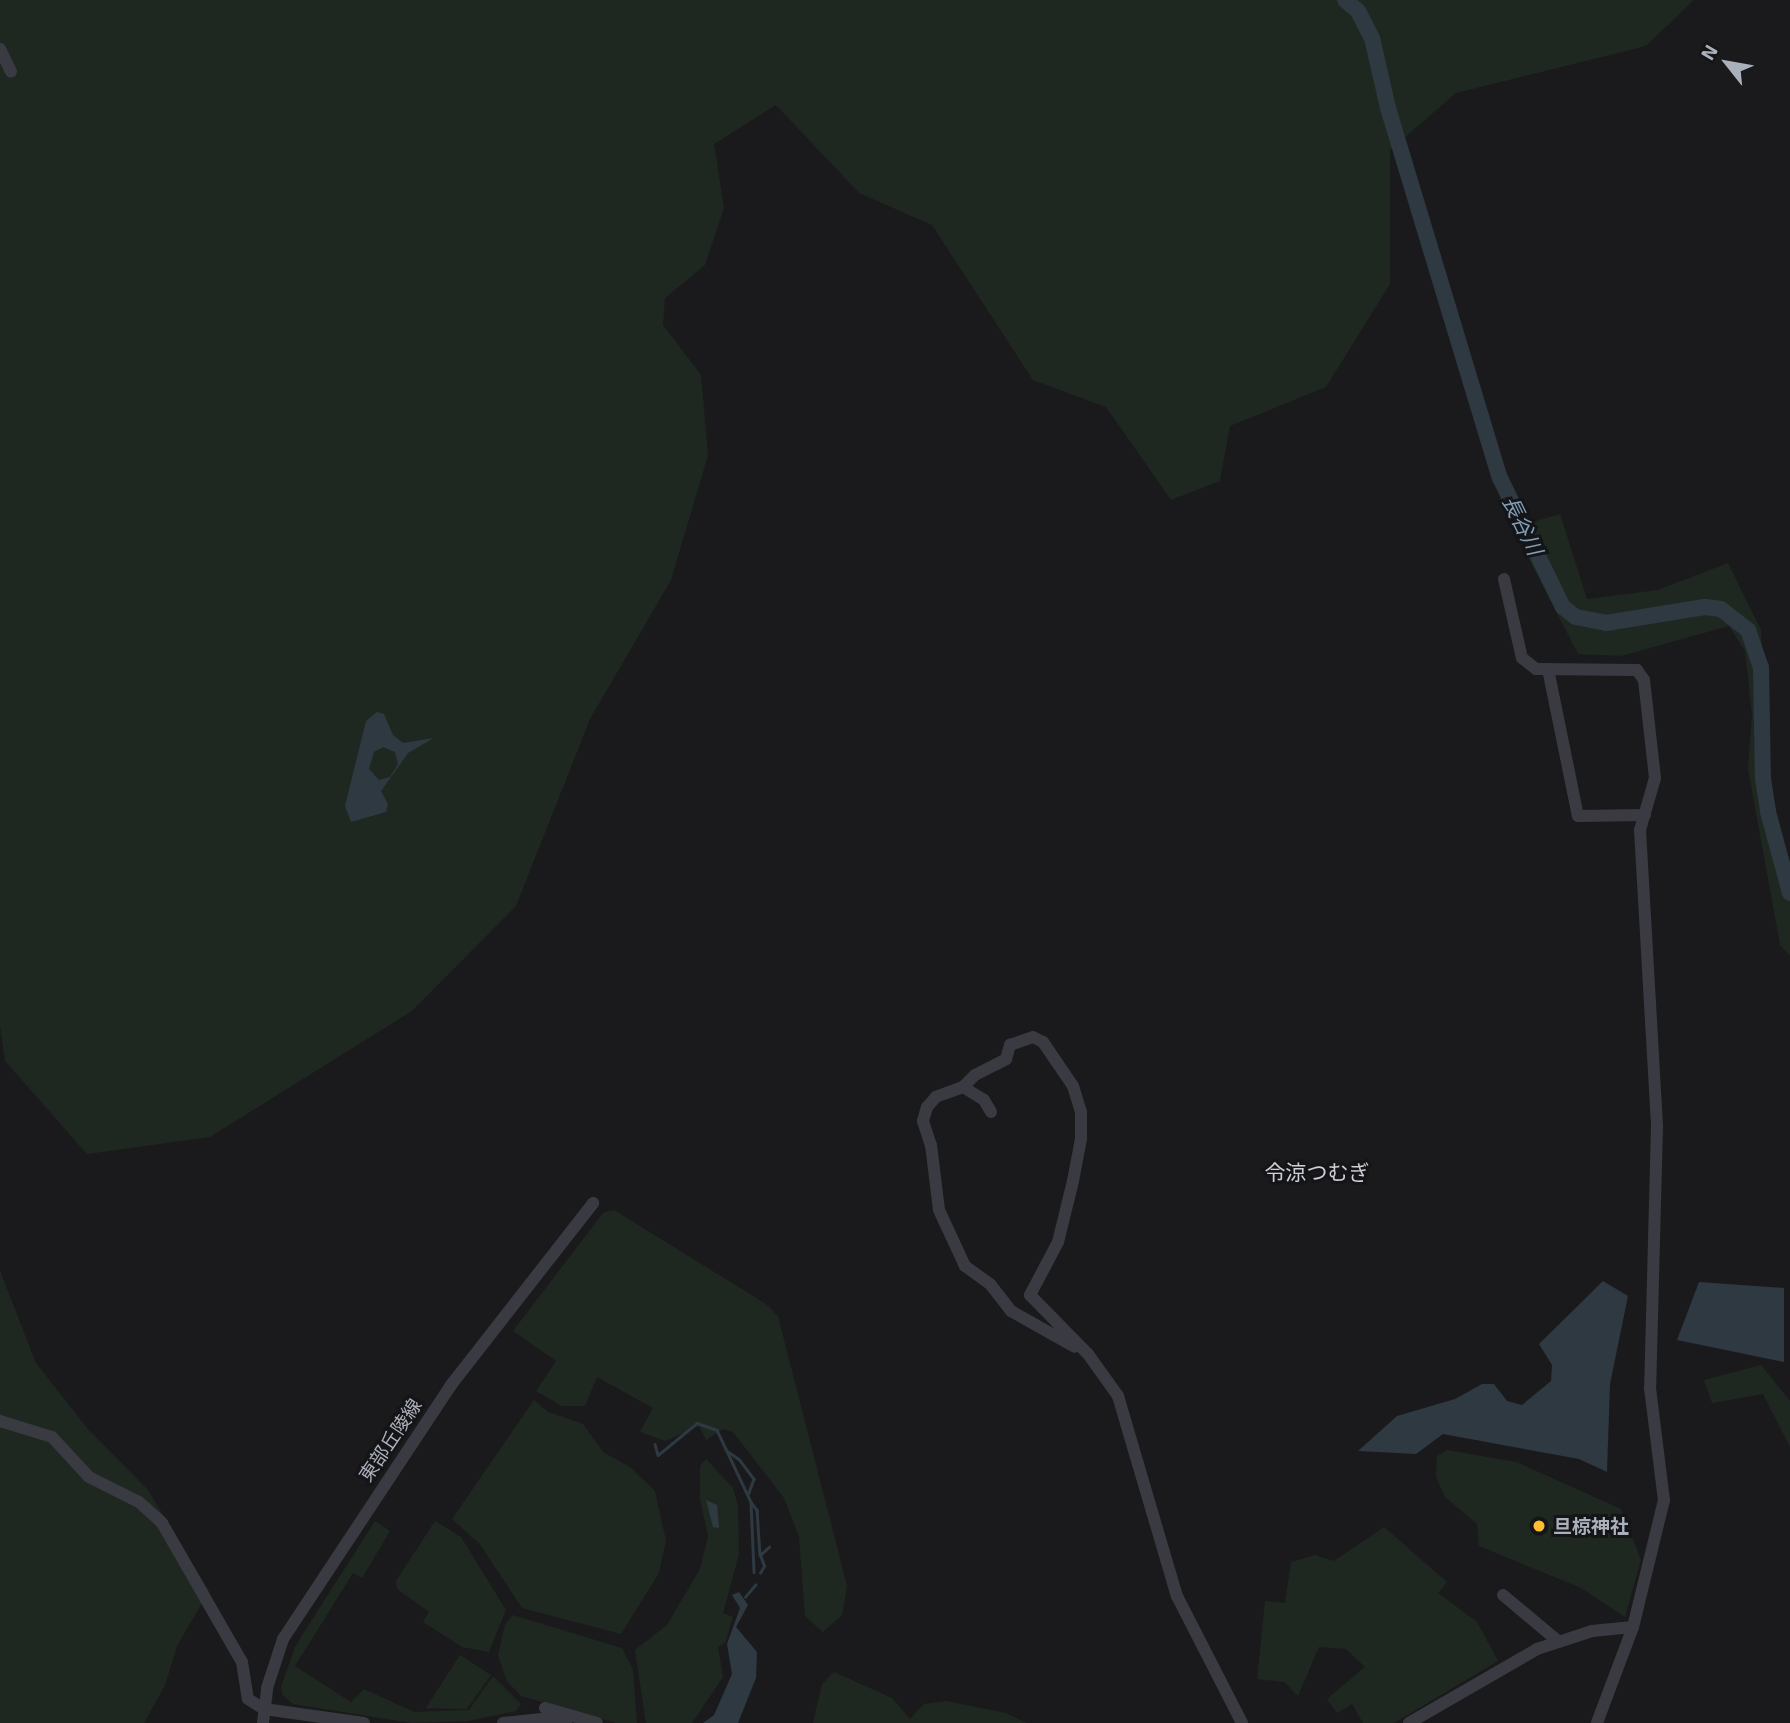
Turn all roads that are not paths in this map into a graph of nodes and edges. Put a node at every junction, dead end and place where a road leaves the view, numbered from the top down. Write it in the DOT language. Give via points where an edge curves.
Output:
graph roads {
  1 [pos="0,49"];
  2 [pos="11,72"];
  3 [pos="1504,579"];
  4 [pos="1548,669"];
  5 [pos="1645,815"];
  6 [pos="963,1087"];
  7 [pos="991,1112"];
  8 [pos="593,1203"];
  9 [pos="1088,1354"];
  10 [pos="0,1421"];
  11 [pos="1503,1595"];
  12 [pos="1633,1627"];
  13 [pos="1559,1642"];
  14 [pos="264,1709"];
  15 [pos="545,1709"];
  16 [pos="263,1723"];
  17 [pos="364,1723"];
  18 [pos="503,1723"];
  19 [pos="566,1723"];
  20 [pos="597,1723"];
  21 [pos="1242,1723"];
  22 [pos="1409,1723"];
  23 [pos="1597,1723"];
  1 -- 2 [label="street"];
  3 -- 4 [label="street" via="1522,658 1536,669"];
  4 -- 5 [label="street" via="1578,816"];
  4 -- 5 [label="street" via="1626,667 1637,670 1644,680 1655,778"];
  5 -- 12 [label="street" via="1640,830 1641,875 1657,1150 1650,1388 1664,1500"];
  6 -- 7 [label="street" via="984,1100"];
  6 -- 9 [label="street" via="936,1097 923,1121 931,1145 939,1210 965,1266 990,1284 1011,1311"];
  6 -- 9 [label="street" via="975,1075 1006,1059 1010,1045 1033,1037 1043,1042 1073,1086 1081,1112 1081,1139 1073,1181 1058,1242 1030,1295"];
  8 -- 14 [label="street, 東部丘陵線" via="451,1385 379,1490 283,1639"];
  9 -- 21 [label="street" via="1118,1396 1177,1596"];
  10 -- 14 [label="street" via="52,1437 89,1477 139,1502 162,1523 242,1662 248,1699"];
  11 -- 13 [label="street"];
  12 -- 13 [label="street" via="1592,1631"];
  12 -- 23 [label="street"];
  13 -- 22 [label="street" via="1537,1649"];
  14 -- 16 [label="street, 東部丘陵線"];
  14 -- 17 [label="street"];
  15 -- 20 [label="street"];
  18 -- 19 [label="street" via="551,1718"];
}
